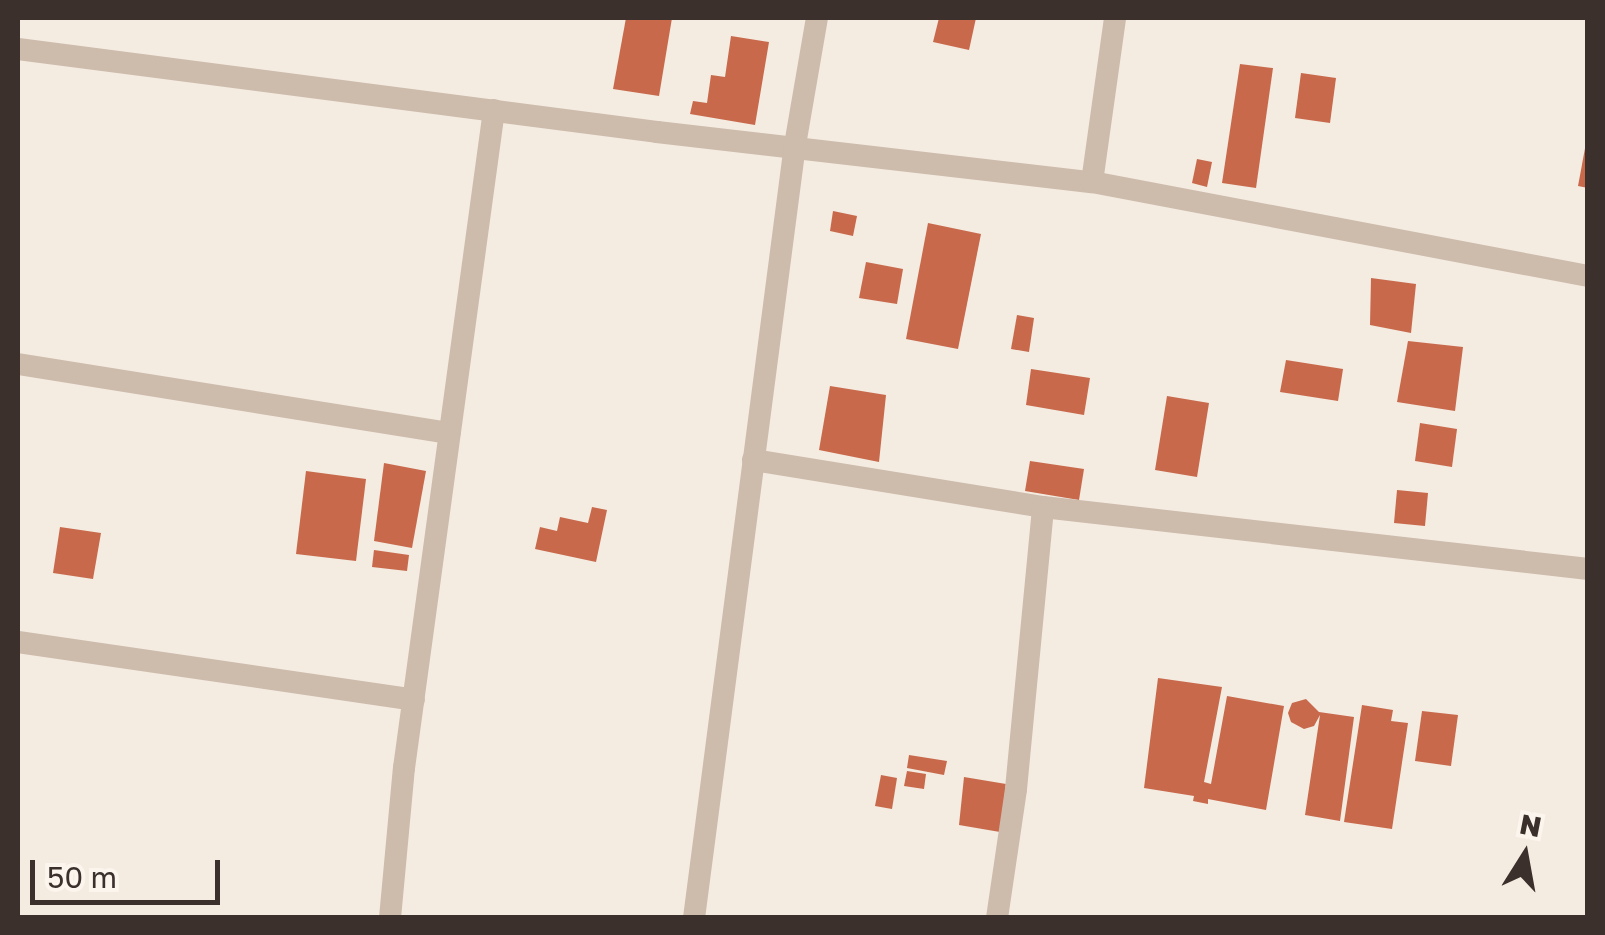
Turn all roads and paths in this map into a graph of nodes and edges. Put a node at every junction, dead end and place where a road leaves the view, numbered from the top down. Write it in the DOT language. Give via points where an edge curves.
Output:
graph roads {
  1 [pos="817,18"];
  2 [pos="1115,18"];
  3 [pos="18,49"];
  4 [pos="494,110"];
  5 [pos="795,145"];
  6 [pos="1092,182"];
  7 [pos="1588,276"];
  8 [pos="18,364"];
  9 [pos="450,433"];
  10 [pos="753,460"];
  11 [pos="1044,507"];
  12 [pos="1588,569"];
  13 [pos="18,642"];
  14 [pos="414,700"];
  15 [pos="390,918"];
  16 [pos="694,918"];
  17 [pos="997,918"];
  1 -- 5 [label="street"];
  2 -- 6 [label="street"];
  3 -- 4 [label="street"];
  4 -- 5 [label="street"];
  4 -- 9 [label="street"];
  5 -- 6 [label="street"];
  5 -- 10 [label="street"];
  6 -- 7 [label="street"];
  8 -- 9 [label="street"];
  9 -- 14 [label="street"];
  10 -- 11 [label="street"];
  10 -- 16 [label="street"];
  11 -- 12 [label="street"];
  11 -- 17 [label="street"];
  13 -- 14 [label="street"];
  14 -- 15 [label="street"];
}
